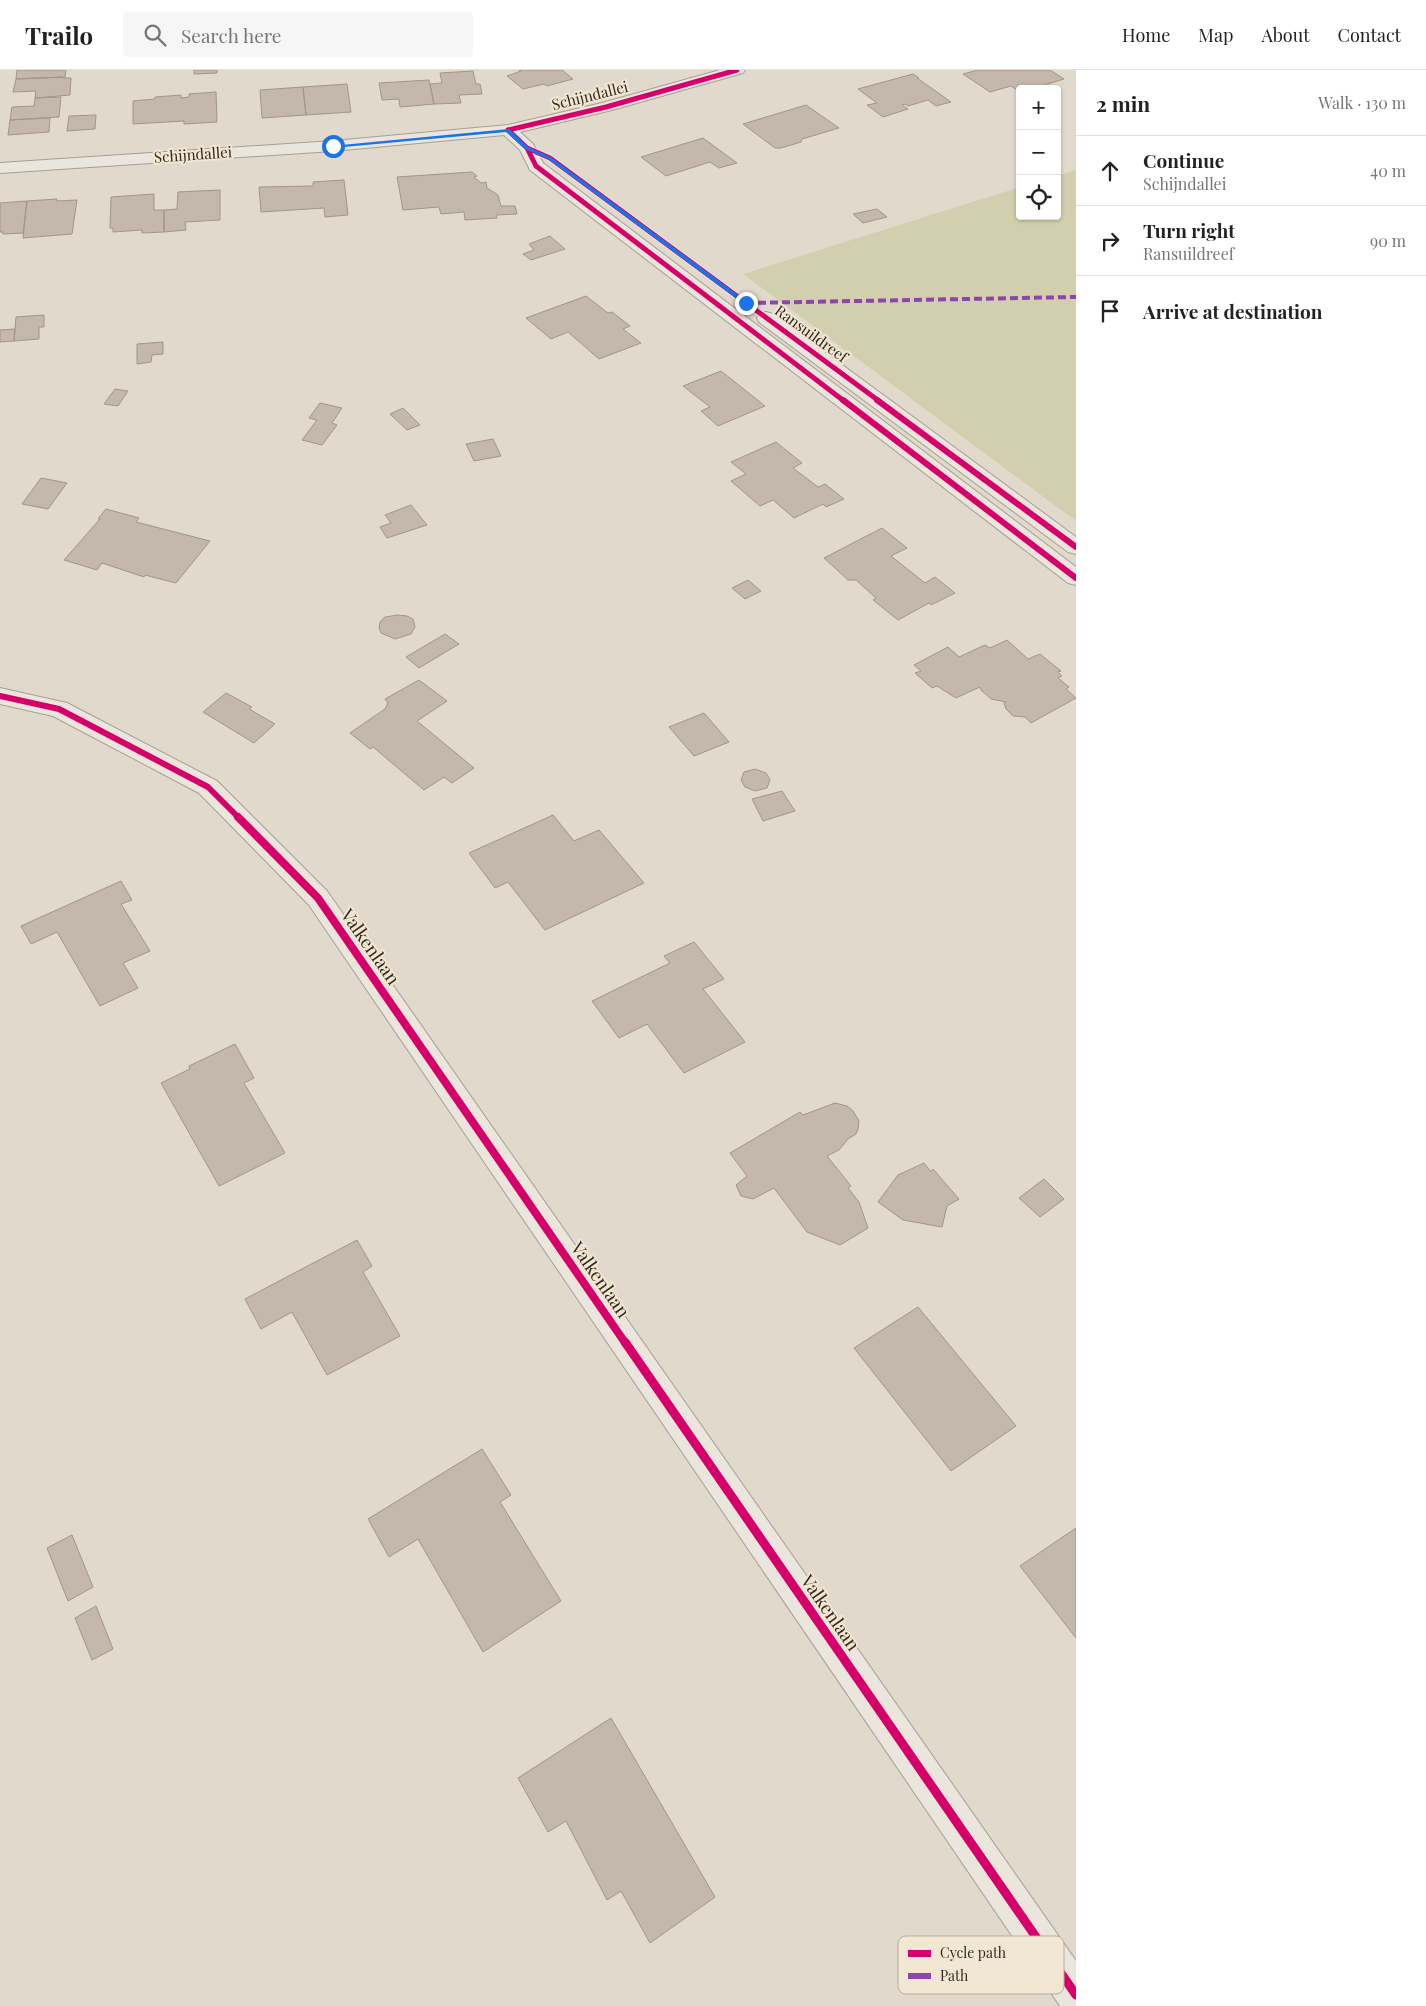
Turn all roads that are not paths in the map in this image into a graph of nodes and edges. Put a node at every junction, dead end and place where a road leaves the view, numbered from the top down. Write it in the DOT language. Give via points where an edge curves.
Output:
graph roads {
  1 [pos="737,70"];
  2 [pos="508,130"];
  3 [pos="527,148"];
  4 [pos="0,168"];
  5 [pos="1076,547"];
  6 [pos="1076,578"];
  7 [pos="0,696"];
  8 [pos="1035,1936"];
  9 [pos="1064,1978"];
  10 [pos="1076,1995"];
  1 -- 2 [label="street, Schijndallei" via="606,107"];
  2 -- 3 [label="street, Ransuildreef"];
  2 -- 4 [label="street, Schijndallei" via="333,146"];
  3 -- 5 [label="street, Ransuildreef" via="550,158"];
  3 -- 6 [label="street, Ransuildreef" via="536,166"];
  7 -- 8 [label="street, Valkenlaan" via="59,710 208,787 318,898"];
  9 -- 10 [label="street, Valkenlaan"];
}
